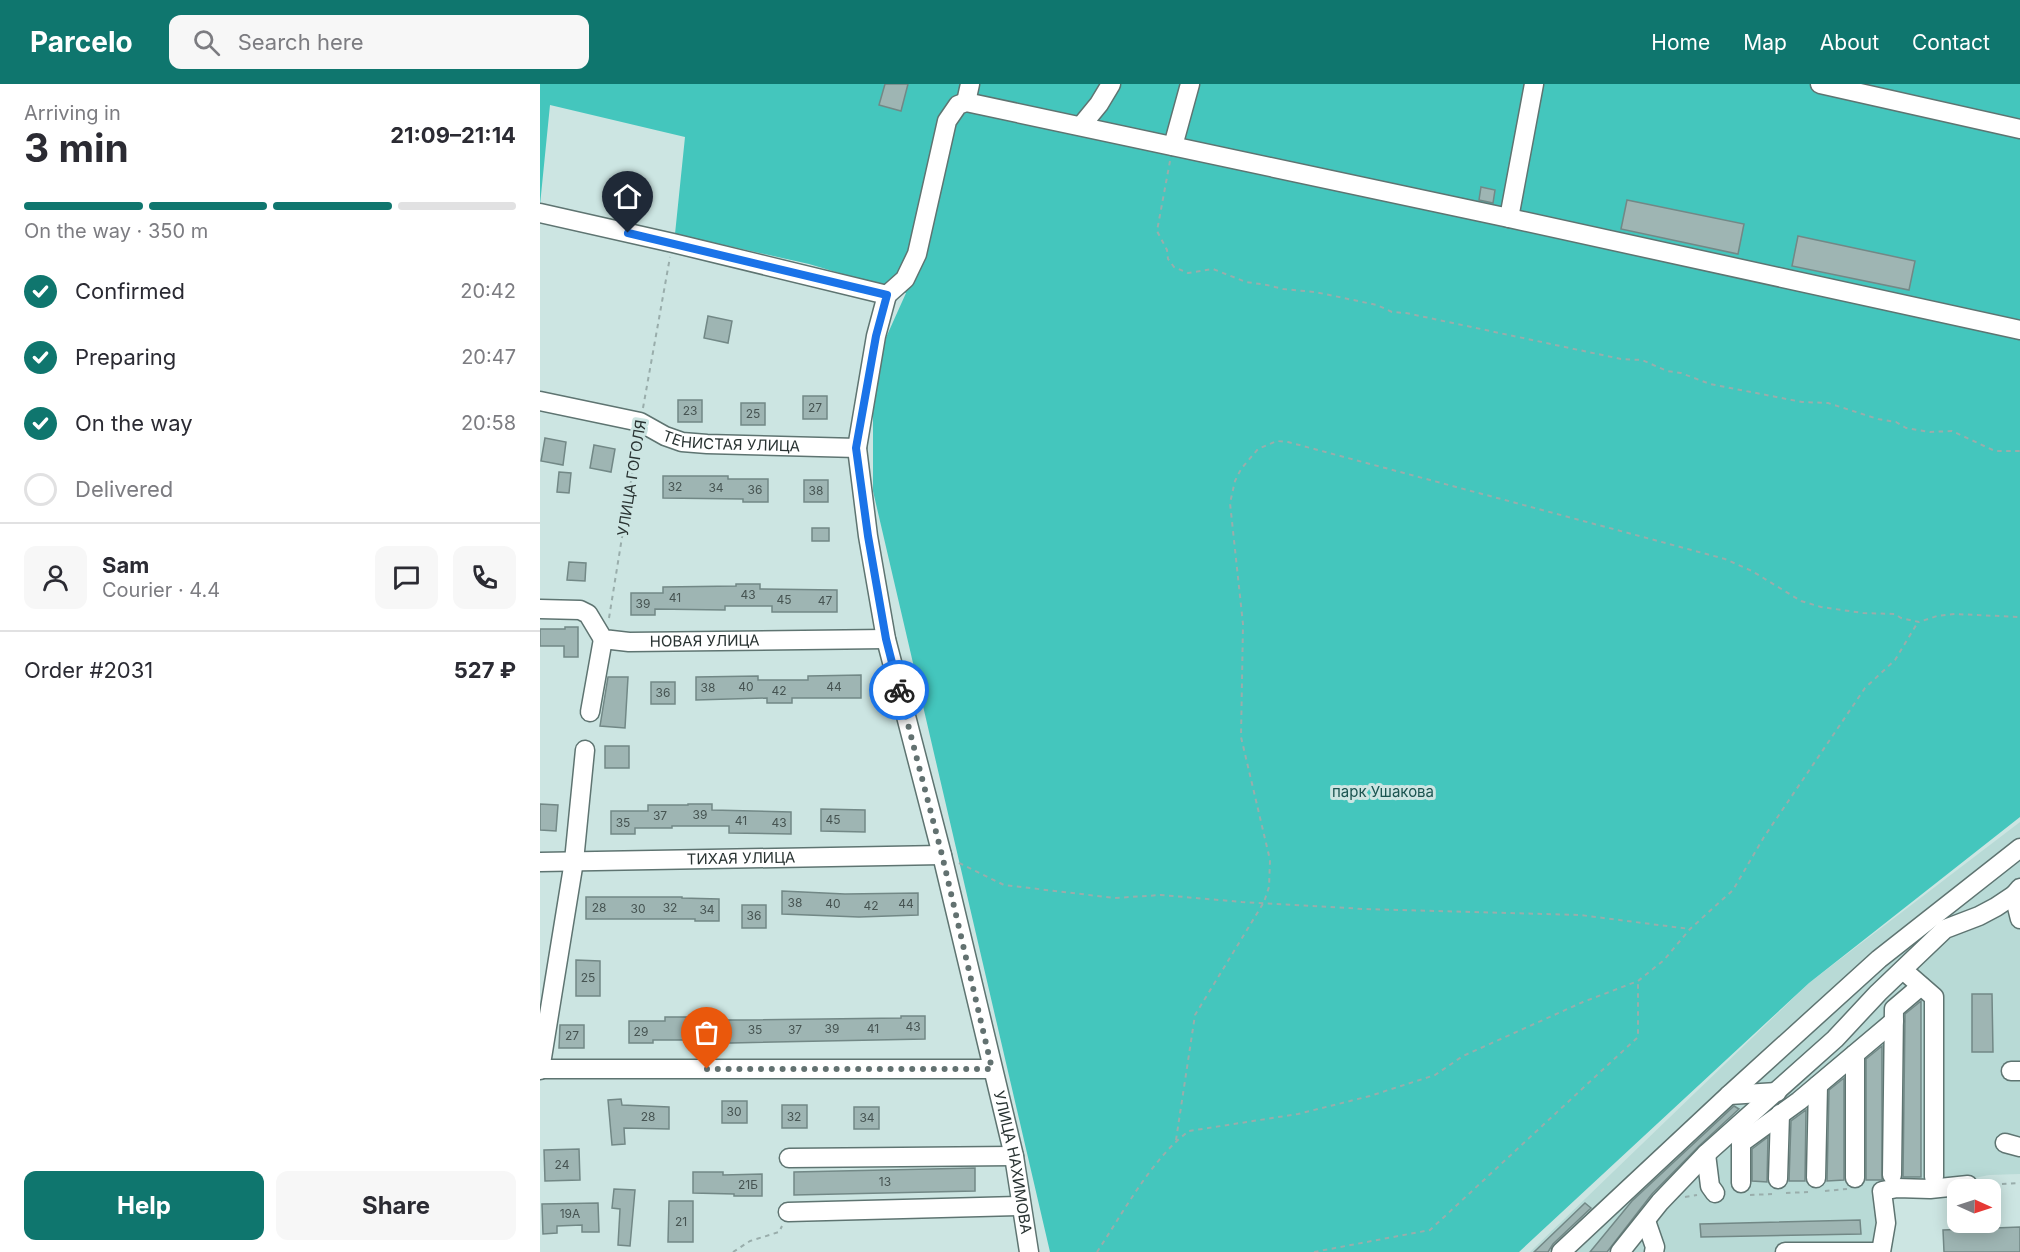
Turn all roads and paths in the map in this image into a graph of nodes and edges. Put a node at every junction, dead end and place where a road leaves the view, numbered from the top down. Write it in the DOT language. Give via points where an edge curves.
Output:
graph roads {
  1 [pos="1111,84"];
  2 [pos="1190,84"];
  3 [pos="1534,84"];
  4 [pos="1820,84"];
  5 [pos="968,93"];
  6 [pos="1081,126"];
  7 [pos="2020,129"];
  8 [pos="1173,146"];
  9 [pos="540,213"];
  10 [pos="1509,218"];
  11 [pos="673,243"];
  12 [pos="887,295"];
  13 [pos="2020,330"];
  14 [pos="540,401"];
  15 [pos="640,422"];
  16 [pos="856,448"];
  17 [pos="2020,451"];
  18 [pos="540,609"];
  19 [pos="2020,616"];
  20 [pos="1918,622"];
  21 [pos="603,639"];
  22 [pos="886,639"];
  23 [pos="590,712"];
  24 [pos="585,750"];
  25 [pos="2020,848"];
  26 [pos="942,855"];
  27 [pos="574,861"];
  28 [pos="540,862"];
  29 [pos="2017,891"];
  30 [pos="1264,902"];
  31 [pos="2020,919"];
  32 [pos="1690,929"];
  33 [pos="1903,970"];
  34 [pos="1638,981"];
  35 [pos="1921,986"];
  36 [pos="1847,989"];
  37 [pos="1878,993"];
  38 [pos="1894,1021"];
  39 [pos="1798,1034"];
  40 [pos="1835,1039"];
  41 [pos="1855,1053"];
  42 [pos="540,1069"];
  43 [pos="992,1069"];
  44 [pos="1818,1084"];
  45 [pos="1777,1092"];
  46 [pos="1729,1095"];
  47 [pos="1780,1114"];
  48 [pos="1176,1140"];
  49 [pos="1706,1154"];
  50 [pos="1014,1156"];
  51 [pos="789,1158"];
  52 [pos="1892,1175"];
  53 [pos="1935,1177"];
  54 [pos="1816,1178"];
  55 [pos="1855,1178"];
  56 [pos="1778,1179"];
  57 [pos="1741,1183"];
  58 [pos="2020,1183"];
  59 [pos="2001,1184"];
  60 [pos="1947,1187"];
  61 [pos="1714,1192"];
  62 [pos="1021,1206"];
  63 [pos="788,1212"];
  64 [pos="1646,1221"];
  65 [pos="733,1252"];
  66 [pos="1029,1252"];
  67 [pos="1097,1252"];
  68 [pos="1314,1252"];
  69 [pos="1561,1252"];
  70 [pos="1620,1252"];
  71 [pos="1654,1252"];
  72 [pos="1785,1252"];
  73 [pos="1874,1252"];
  74 [pos="1881,1252"];
  1 -- 6 [label="street"];
  2 -- 8 [label="street"];
  3 -- 10 [label="street"];
  4 -- 7 [label="street"];
  5 -- 6 [label="street"];
  5 -- 12 [label="street" via="947,121 917,254 905,279"];
  6 -- 8 [label="street"];
  8 -- 10 [label="street"];
  8 -- 17 [label="path" via="1157,231 1168,259 1174,267 1188,273 1213,269 1282,290 1316,292 1569,349 1642,360 1710,384 1802,402 1828,403 1906,428 1952,431 1995,451"];
  9 -- 11 [label="street"];
  10 -- 13 [label="street"];
  11 -- 12 [label="street"];
  11 -- 15 [label="path, УЛИЦА ГОГОЛЯ"];
  12 -- 16 [label="street, УЛИЦА НАХИМОВА"];
  14 -- 15 [label="street, ТЕНИСТАЯ УЛИЦА"];
  15 -- 16 [label="street, ТЕНИСТАЯ УЛИЦА" via="665,436 698,444"];
  15 -- 21 [label="path, УЛИЦА ГОГОЛЯ" via="612,606"];
  16 -- 22 [label="street, УЛИЦА НАХИМОВА"];
  18 -- 21 [label="street" via="580,610 588,614"];
  19 -- 20 [label="path" via="1955,614"];
  20 -- 30 [label="path" via="1895,614 1821,607 1801,601 1752,571 1716,556 1288,442 1277,441 1258,449 1241,469 1230,502 1243,624 1241,737 1270,860"];
  20 -- 32 [label="path" via="1895,660 1865,688 1764,837 1733,890"];
  21 -- 22 [label="street, НОВАЯ УЛИЦА"];
  21 -- 23 [label="street"];
  22 -- 26 [label="street, УЛИЦА НАХИМОВА"];
  24 -- 27 [label="street"];
  25 -- 36 [label="street"];
  26 -- 27 [label="street, ТИХАЯ УЛИЦА"];
  26 -- 30 [label="path" via="1004,885 1115,898 1161,895"];
  26 -- 43 [label="street, УЛИЦА НАХИМОВА"];
  27 -- 28 [label="street, ТИХАЯ УЛИЦА"];
  27 -- 42 [label="street"];
  29 -- 31 [label="street"];
  29 -- 33 [label="street" via="1979,916 1945,929"];
  30 -- 32 [label="path" via="1580,915"];
  30 -- 48 [label="path" via="1195,1015"];
  32 -- 34 [label="path" via="1664,960"];
  33 -- 35 [label="street"];
  33 -- 37 [label="street"];
  34 -- 48 [label="path" via="1463,1056 1435,1075 1298,1114 1189,1131"];
  34 -- 68 [label="path" via="1638,1037 1430,1230"];
  35 -- 38 [label="street" via="1894,1010"];
  35 -- 53 [label="street" via="1934,997"];
  36 -- 37 [label="street"];
  36 -- 39 [label="street"];
  37 -- 40 [label="street"];
  38 -- 41 [label="street"];
  38 -- 52 [label="street"];
  39 -- 40 [label="street"];
  39 -- 46 [label="street"];
  40 -- 45 [label="street"];
  41 -- 44 [label="street"];
  41 -- 55 [label="street"];
  42 -- 43 [label="street"];
  43 -- 50 [label="street, УЛИЦА НАХИМОВА"];
  44 -- 47 [label="street"];
  44 -- 54 [label="street"];
  45 -- 46 [label="street"];
  45 -- 49 [label="street"];
  46 -- 69 [label="street"];
  47 -- 56 [label="street"];
  47 -- 57 [label="street" via="1741,1143"];
  48 -- 67 [label="path"];
  49 -- 61 [label="street"];
  49 -- 64 [label="street"];
  50 -- 51 [label="street"];
  50 -- 62 [label="street, УЛИЦА НАХИМОВА"];
  58 -- 59 [label="path"];
  60 -- 74 [label="street" via="1882,1191 1886,1223"];
  62 -- 63 [label="street"];
  62 -- 66 [label="street, УЛИЦА НАХИМОВА"];
  63 -- 65 [label="path" via="779,1232 750,1241"];
  64 -- 70 [label="street"];
  64 -- 71 [label="street"];
  72 -- 73 [label="street"];
}
